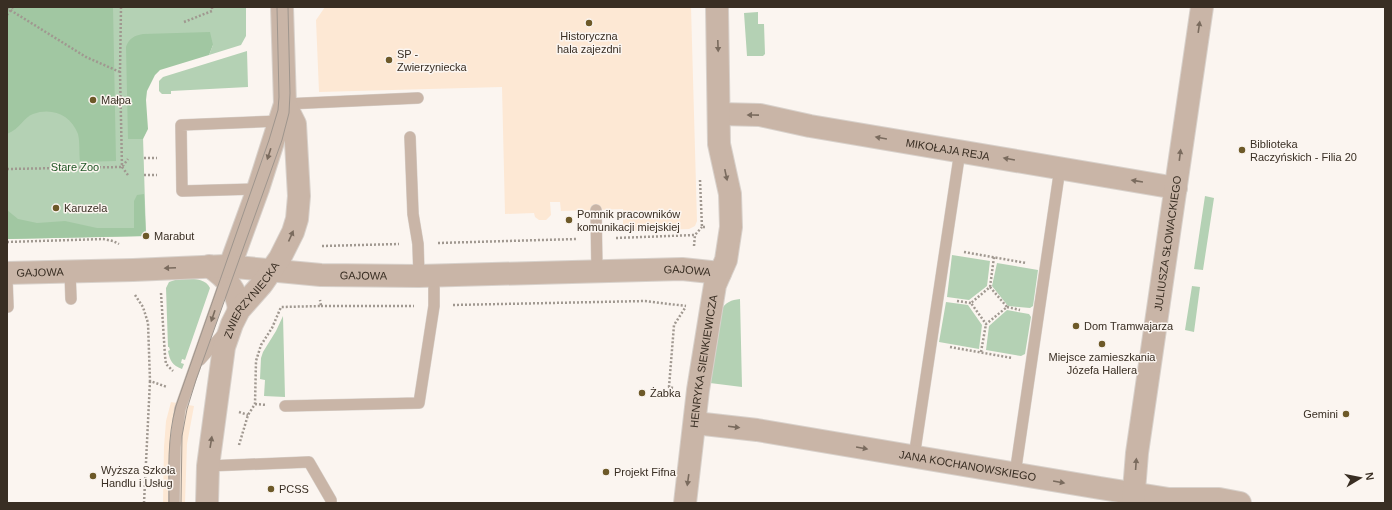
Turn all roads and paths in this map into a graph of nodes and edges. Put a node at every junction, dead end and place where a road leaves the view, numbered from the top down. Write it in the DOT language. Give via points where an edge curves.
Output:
graph roads {
  1 [pos="13,7"];
  2 [pos="121,7"];
  3 [pos="212,7"];
  4 [pos="282,7"];
  5 [pos="716,7"];
  6 [pos="1202,7"];
  7 [pos="7,8"];
  8 [pos="11,10"];
  9 [pos="7,15"];
  10 [pos="184,22"];
  11 [pos="120,72"];
  12 [pos="418,98"];
  13 [pos="282,112"];
  14 [pos="720,114"];
  15 [pos="410,138"];
  16 [pos="960,151"];
  17 [pos="144,158"];
  18 [pos="157,158"];
  19 [pos="128,159"];
  20 [pos="122,167"];
  21 [pos="1060,168"];
  22 [pos="7,169"];
  23 [pos="128,175"];
  24 [pos="144,175"];
  25 [pos="157,175"];
  26 [pos="258,188"];
  27 [pos="1176,188"];
  28 [pos="596,210"];
  29 [pos="702,227"];
  30 [pos="695,235"];
  31 [pos="596,238"];
  32 [pos="7,242"];
  33 [pos="418,244"];
  34 [pos="322,246"];
  35 [pos="125,247"];
  36 [pos="945,249"];
  37 [pos="994,257"];
  38 [pos="1046,266"];
  39 [pos="159,269"];
  40 [pos="222,270"];
  41 [pos="272,270"];
  42 [pos="692,270"];
  43 [pos="597,271"];
  44 [pos="70,272"];
  45 [pos="7,273"];
  46 [pos="720,273"];
  47 [pos="426,276"];
  48 [pos="7,279"];
  49 [pos="990,287"];
  50 [pos="320,293"];
  51 [pos="134,294"];
  52 [pos="71,299"];
  53 [pos="321,306"];
  54 [pos="434,306"];
  55 [pos="8,307"];
  56 [pos="235,317"];
  57 [pos="986,324"];
  58 [pos="931,344"];
  59 [pos="982,352"];
  60 [pos="1032,361"];
  61 [pos="196,365"];
  62 [pos="176,372"];
  63 [pos="150,381"];
  64 [pos="669,387"];
  65 [pos="168,388"];
  66 [pos="285,406"];
  67 [pos="695,423"];
  68 [pos="914,457"];
  69 [pos="236,464"];
  70 [pos="208,466"];
  71 [pos="1015,474"];
  72 [pos="1134,498"];
  73 [pos="144,503"];
  74 [pos="174,503"];
  75 [pos="208,503"];
  76 [pos="331,503"];
  77 [pos="685,503"];
  78 [pos="1240,503"];
  1 -- 8 [label="path"];
  2 -- 11 [label="path"];
  3 -- 10 [label="path" via="212,11"];
  4 -- 13 [label="street, ZWIERZYNIECKA"];
  5 -- 14 [label="street, HENRYKA SIENKIEWICZA, one-way"];
  27 -- 6 [label="street, JULIUSZA SŁOWACKIEGO, one-way"];
  7 -- 8 [label="path"];
  8 -- 9 [label="path"];
  8 -- 11 [label="path" via="86,57"];
  11 -- 20 [label="path"];
  12 -- 13 [label="lane"];
  13 -- 26 [label="street, ZWIERZYNIECKA, one-way"];
  13 -- 26 [label="lane" via="181,125 182,192"];
  41 -- 13 [label="street, ZWIERZYNIECKA, one-way" via="286,247 297,219 299,196 295,124"];
  16 -- 14 [label="street, MIKOŁAJA REJA, one-way" via="760,115"];
  14 -- 46 [label="street, HENRYKA SIENKIEWICZA, one-way" via="719,144 730,194 731,227 726,260"];
  15 -- 33 [label="lane" via="413,214"];
  21 -- 16 [label="street, MIKOŁAJA REJA, one-way"];
  16 -- 36 [label="lane"];
  17 -- 18 [label="path"];
  19 -- 20 [label="path"];
  20 -- 22 [label="path"];
  20 -- 23 [label="path"];
  27 -- 21 [label="street, MIKOŁAJA REJA, one-way"];
  21 -- 38 [label="lane"];
  24 -- 25 [label="path"];
  26 -- 40 [label="street, ZWIERZYNIECKA"];
  72 -- 27 [label="street, JULIUSZA SŁOWACKIEGO, one-way" via="1137,454"];
  28 -- 31 [label="lane"];
  29 -- 30 [label="path"];
  30 -- 31 [label="path"];
  30 -- 42 [label="path"];
  31 -- 33 [label="path"];
  31 -- 43 [label="lane"];
  32 -- 35 [label="path" via="103,239"];
  33 -- 34 [label="path"];
  33 -- 47 [label="lane"];
  36 -- 37 [label="path"];
  36 -- 58 [label="lane"];
  37 -- 38 [label="path"];
  37 -- 49 [label="path"];
  38 -- 60 [label="lane"];
  40 -- 39 [label="street, GAJOWA, one-way"];
  39 -- 44 [label="street, GAJOWA"];
  39 -- 62 [label="path" via="166,364"];
  40 -- 41 [label="street, GAJOWA"];
  40 -- 56 [label="street" via="238,302"];
  40 -- 61 [label="lane, one-way"];
  41 -- 47 [label="street, GAJOWA" via="320,275"];
  41 -- 56 [label="street, ZWIERZYNIECKA"];
  42 -- 43 [label="street, GAJOWA"];
  42 -- 46 [label="street, GAJOWA"];
  43 -- 47 [label="street, GAJOWA"];
  44 -- 45 [label="street, GAJOWA"];
  44 -- 52 [label="lane"];
  46 -- 67 [label="street, HENRYKA SIENKIEWICZA" via="715,285"];
  47 -- 54 [label="lane"];
  48 -- 55 [label="lane"];
  49 -- 57 [label="path" via="970,303"];
  49 -- 57 [label="path" via="1007,307"];
  50 -- 53 [label="path"];
  51 -- 63 [label="path" via="143,307 148,323"];
  53 -- 54 [label="path"];
  53 -- 69 [label="path" via="281,307 261,345 256,361 255,404 248,415 239,441"];
  54 -- 64 [label="path" via="645,301 686,306 674,325"];
  54 -- 66 [label="lane" via="419,403"];
  56 -- 61 [label="lane"];
  70 -- 56 [label="street, ZWIERZYNIECKA, one-way" via="224,346"];
  57 -- 59 [label="path"];
  58 -- 59 [label="path"];
  58 -- 68 [label="lane"];
  59 -- 60 [label="path"];
  60 -- 71 [label="lane"];
  61 -- 74 [label="lane" via="180,409 175,446"];
  63 -- 65 [label="path"];
  63 -- 73 [label="path"];
  67 -- 68 [label="street, JANA KOCHANOWSKIEGO, one-way" via="757,430"];
  67 -- 77 [label="street, HENRYKA SIENKIEWICZA, one-way"];
  68 -- 71 [label="street, JANA KOCHANOWSKIEGO"];
  69 -- 70 [label="lane"];
  69 -- 76 [label="lane" via="309,462"];
  70 -- 75 [label="street, ZWIERZYNIECKA"];
  71 -- 72 [label="street, JANA KOCHANOWSKIEGO, one-way"];
  72 -- 78 [label="street, JANA KOCHANOWSKIEGO" via="1219,499"];
}
